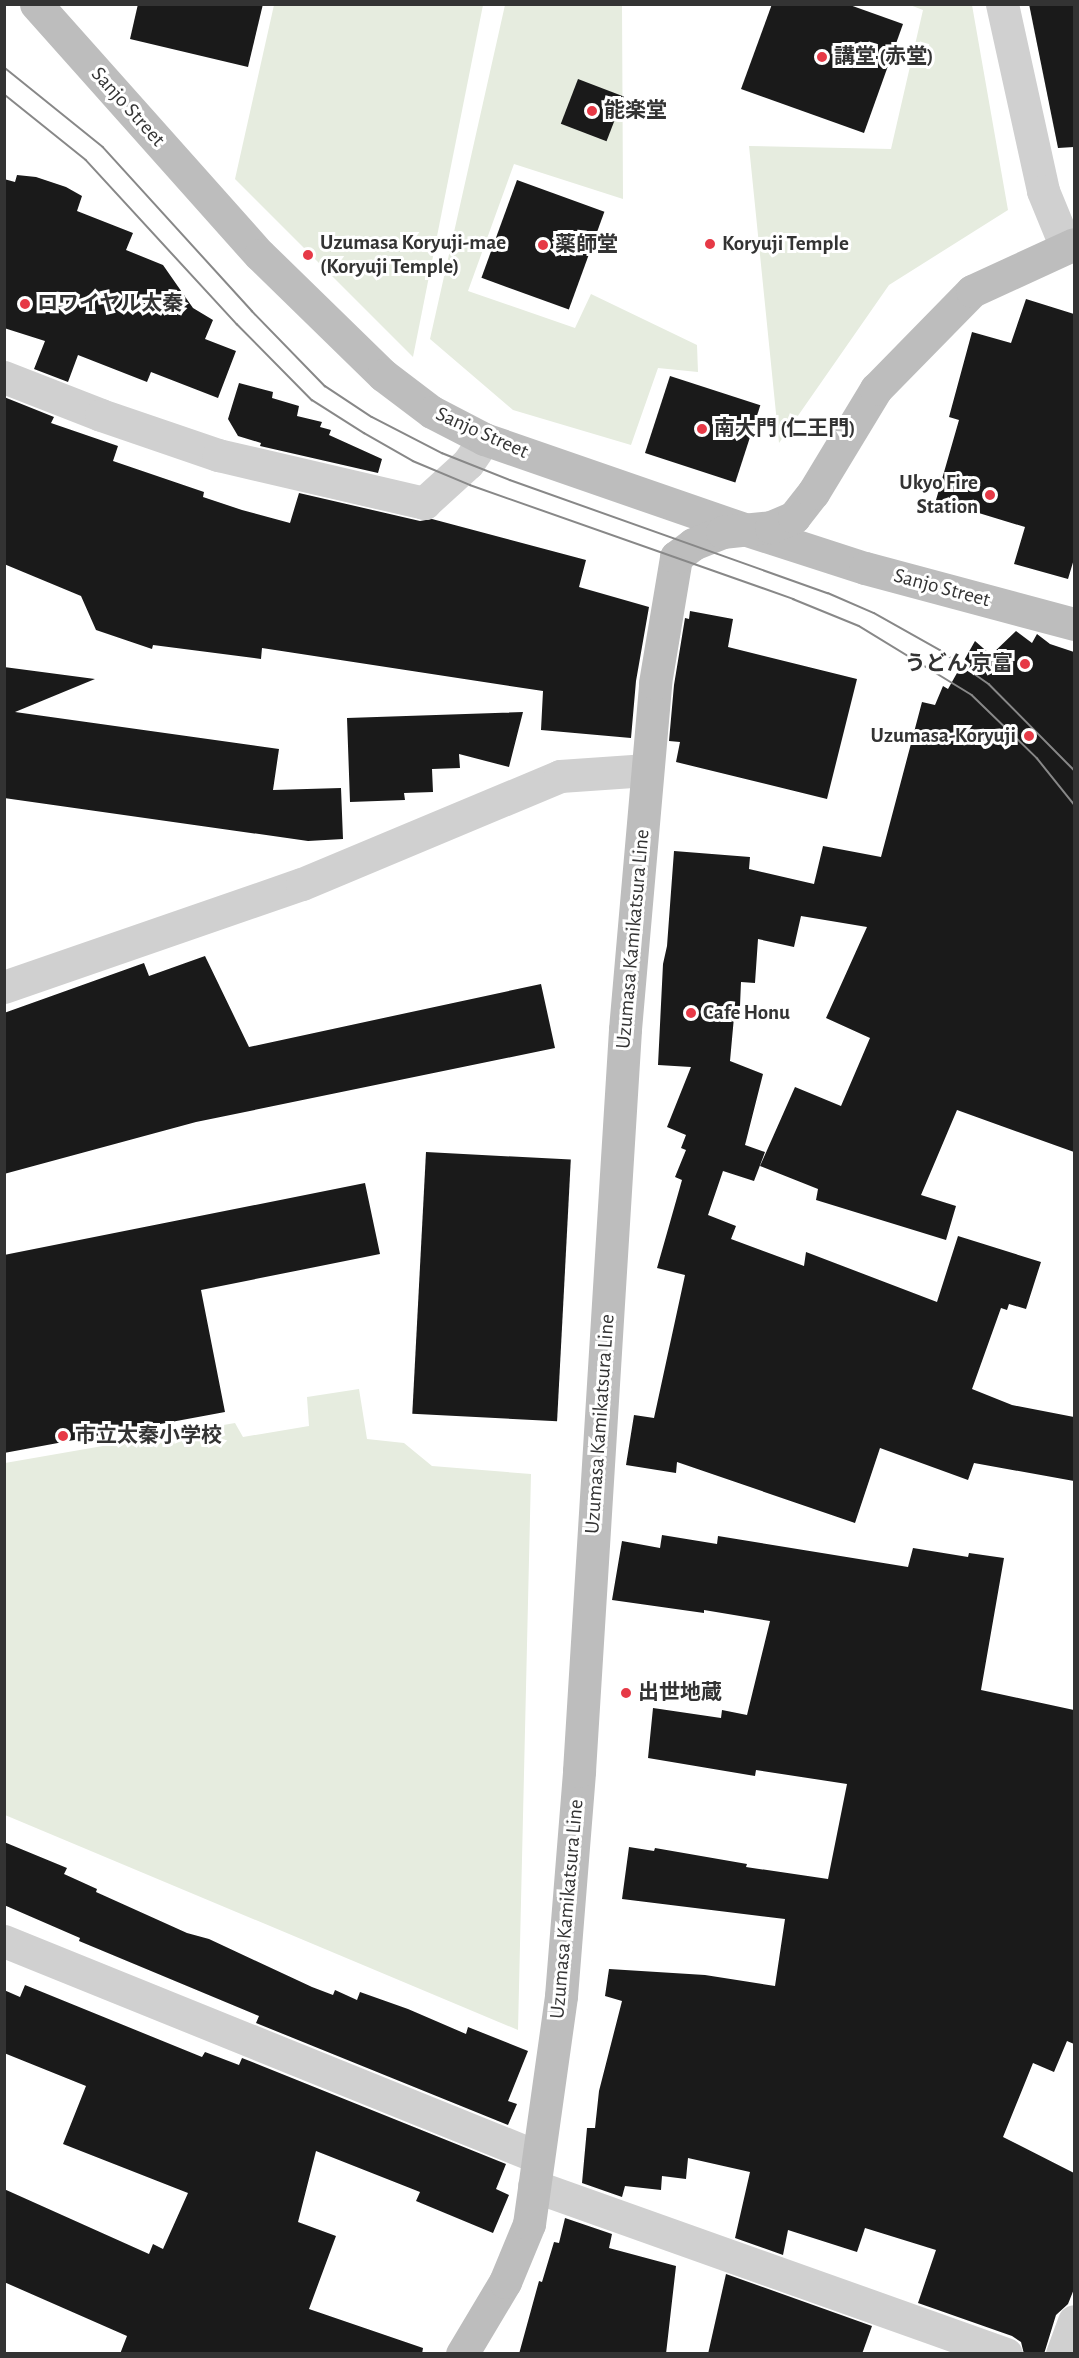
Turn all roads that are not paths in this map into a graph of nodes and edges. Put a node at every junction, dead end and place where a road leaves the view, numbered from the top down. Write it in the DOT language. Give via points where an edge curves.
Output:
graph roads {
  1 [pos="36,4"];
  2 [pos="1002,4"];
  3 [pos="1070,245"];
  4 [pos="4,377"];
  5 [pos="484,438"];
  6 [pos="747,530"];
  7 [pos="1074,624"];
  8 [pos="647,770"];
  9 [pos="4,987"];
  10 [pos="4,1941"];
  11 [pos="536,2172"];
  12 [pos="1074,2321"];
  13 [pos="462,2354"];
  14 [pos="1006,2354"];
  15 [pos="1062,2354"];
  1 -- 5 [label="main road, Sanjo Street" via="268,263 384,375 432,412"];
  2 -- 3 [label="street" via="1043,190"];
  3 -- 6 [label="main road" via="972,291 876,389 813,493 794,517 771,527"];
  4 -- 5 [label="street" via="218,455 424,503 468,463"];
  5 -- 6 [label="main road, Sanjo Street"];
  6 -- 7 [label="main road, Sanjo Street" via="865,568"];
  6 -- 8 [label="main road, Uzumasa Kamikatsura Line" via="722,532 693,544 676,557 655,683"];
  8 -- 9 [label="street" via="560,776 302,884"];
  8 -- 11 [label="main road, Uzumasa Kamikatsura Line" via="625,1029 578,1782 561,1996"];
  10 -- 11 [label="street"];
  11 -- 13 [label="main road, Uzumasa Kamikatsura Line" via="529,2224 509,2272"];
  11 -- 14 [label="street"];
  12 -- 15 [label="street"];
}
